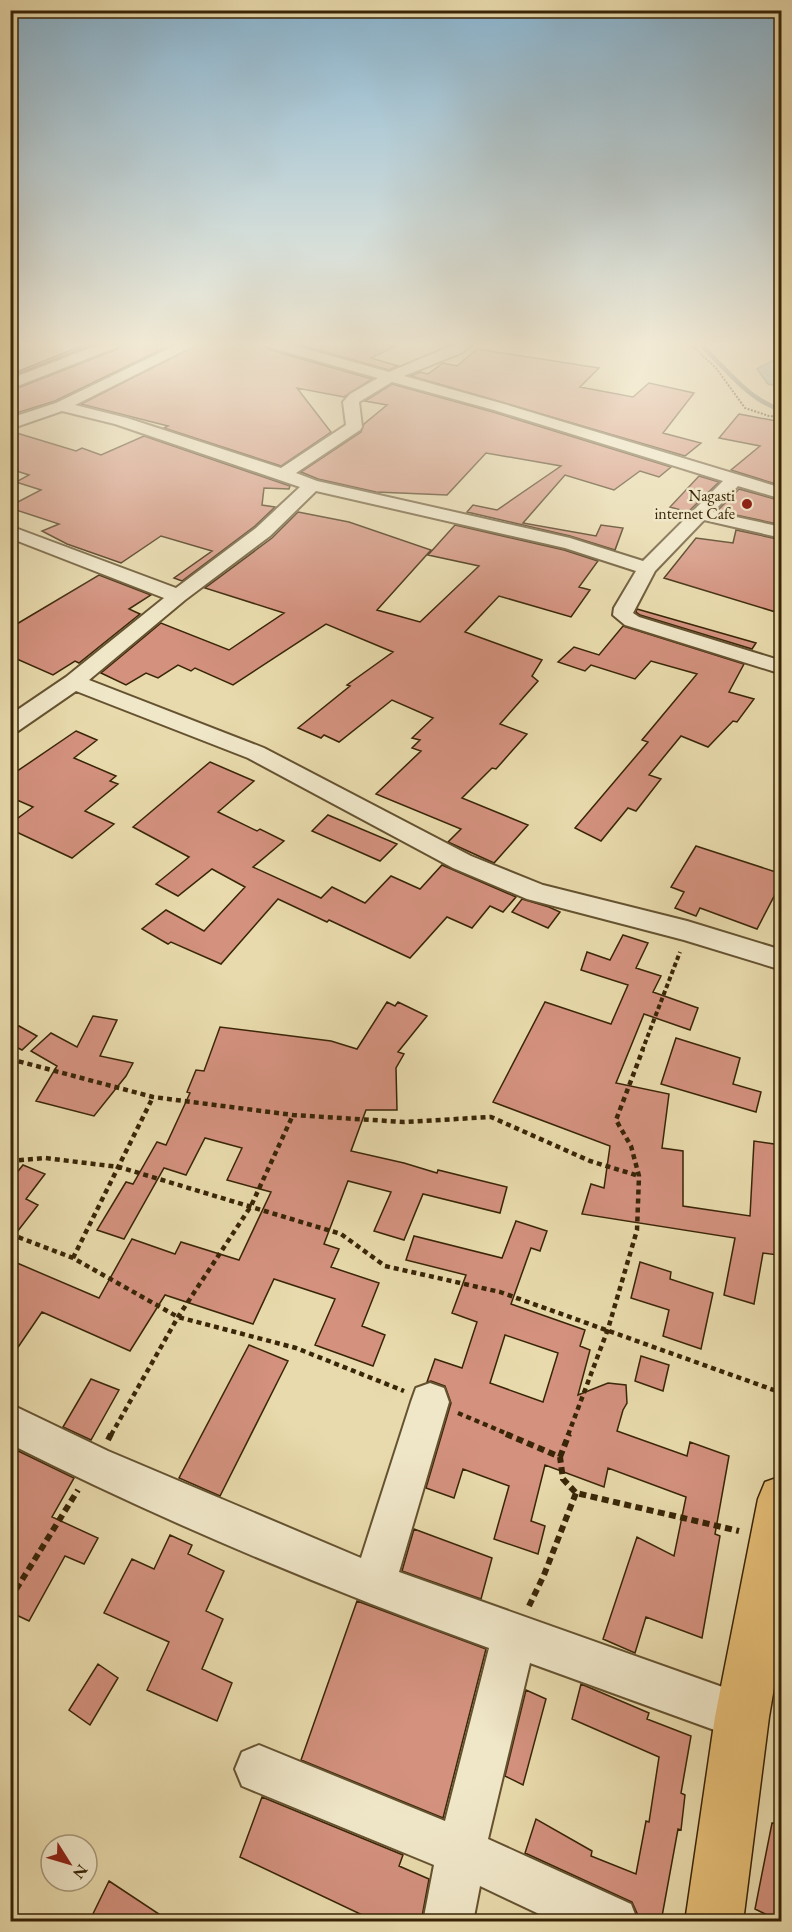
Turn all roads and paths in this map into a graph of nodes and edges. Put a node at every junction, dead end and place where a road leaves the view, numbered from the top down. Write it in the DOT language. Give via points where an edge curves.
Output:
graph roads {
  1 [pos="161,434"];
  2 [pos="343,434"];
  3 [pos="586,434"];
  4 [pos="283,474"];
  5 [pos="735,479"];
  6 [pos="312,485"];
  7 [pos="782,494"];
  8 [pos="700,514"];
  9 [pos="10,531"];
  10 [pos="782,533"];
  11 [pos="647,568"];
  12 [pos="178,596"];
  13 [pos="782,668"];
  14 [pos="74,682"];
  15 [pos="10,726"];
  16 [pos="687,931"];
  17 [pos="782,960"];
  18 [pos="10,1059"];
  19 [pos="153,1097"];
  20 [pos="293,1116"];
  21 [pos="10,1161"];
  22 [pos="119,1167"];
  23 [pos="639,1176"];
  24 [pos="251,1206"];
  25 [pos="10,1234"];
  26 [pos="73,1258"];
  27 [pos="178,1317"];
  28 [pos="608,1329"];
  29 [pos="782,1392"];
  30 [pos="430,1402"];
  31 [pos="10,1423"];
  32 [pos="560,1457"];
  33 [pos="94,1465"];
  34 [pos="576,1493"];
  35 [pos="778,1519"];
  36 [pos="374,1585"];
  37 [pos="10,1599"];
  38 [pos="514,1636"];
  39 [pos="742,1717"];
  40 [pos="260,1769"];
  41 [pos="461,1852"];
  42 [pos="448,1922"];
  43 [pos="613,1922"];
  44 [pos="714,1922"];
  1 -- 4 [label="street"];
  2 -- 4 [label="street"];
  3 -- 5 [label="street"];
  4 -- 6 [label="street"];
  5 -- 7 [label="street"];
  5 -- 8 [label="street"];
  6 -- 11 [label="street" via="570,544"];
  6 -- 12 [label="street" via="262,532"];
  8 -- 10 [label="street"];
  8 -- 11 [label="street"];
  9 -- 12 [label="street"];
  11 -- 13 [label="street" via="623,615"];
  12 -- 14 [label="street"];
  14 -- 15 [label="street"];
  14 -- 16 [label="street" via="256,753 462,862 536,892"];
  16 -- 17 [label="street"];
  16 -- 23 [label="path" via="616,1120 631,1146"];
  18 -- 19 [label="path"];
  19 -- 20 [label="path"];
  19 -- 22 [label="path"];
  20 -- 23 [label="path" via="404,1122 490,1117 590,1161"];
  20 -- 24 [label="path"];
  21 -- 22 [label="path" via="45,1158"];
  22 -- 24 [label="path"];
  22 -- 26 [label="path"];
  23 -- 28 [label="path" via="637,1230"];
  24 -- 27 [label="path"];
  24 -- 28 [label="path" via="341,1234 385,1266 500,1292"];
  25 -- 26 [label="path"];
  26 -- 27 [label="path"];
  27 -- 30 [label="path" via="296,1348"];
  27 -- 33 [label="path"];
  28 -- 29 [label="path"];
  28 -- 32 [label="path"];
  30 -- 32 [label="path"];
  30 -- 36 [label="street"];
  31 -- 33 [label="street"];
  32 -- 34 [label="path" via="563,1479"];
  33 -- 36 [label="street"];
  33 -- 37 [label="path"];
  34 -- 35 [label="path"];
  34 -- 38 [label="path" via="544,1575"];
  35 -- 39 [label="main road"];
  36 -- 38 [label="street"];
  38 -- 39 [label="street"];
  38 -- 41 [label="street"];
  39 -- 44 [label="main road"];
  40 -- 41 [label="street"];
  41 -- 42 [label="street"];
  41 -- 43 [label="street"];
}
